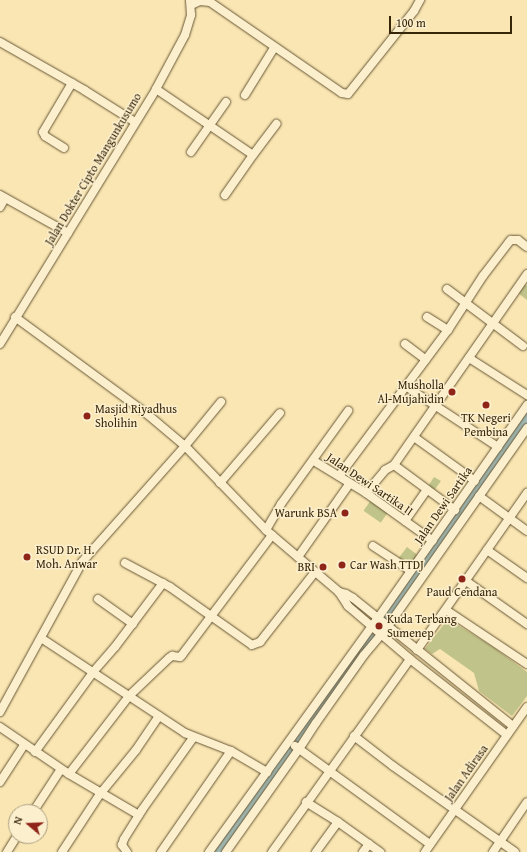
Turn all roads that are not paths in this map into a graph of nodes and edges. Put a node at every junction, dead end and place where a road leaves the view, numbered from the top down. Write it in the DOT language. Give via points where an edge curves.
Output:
graph roads {
  1 [pos="420,0"];
  2 [pos="191,3"];
  3 [pos="0,42"];
  4 [pos="274,48"];
  5 [pos="72,83"];
  6 [pos="156,89"];
  7 [pos="245,95"];
  8 [pos="226,102"];
  9 [pos="135,122"];
  10 [pos="209,124"];
  11 [pos="276,124"];
  12 [pos="64,148"];
  13 [pos="191,152"];
  14 [pos="252,155"];
  15 [pos="225,196"];
  16 [pos="2,197"];
  17 [pos="0,207"];
  18 [pos="68,233"];
  19 [pos="527,248"];
  20 [pos="527,274"];
  21 [pos="446,289"];
  22 [pos="466,304"];
  23 [pos="15,317"];
  24 [pos="427,317"];
  25 [pos="494,324"];
  26 [pos="448,330"];
  27 [pos="0,344"];
  28 [pos="405,344"];
  29 [pos="526,345"];
  30 [pos="469,358"];
  31 [pos="426,360"];
  32 [pos="407,387"];
  33 [pos="527,395"];
  34 [pos="221,402"];
  35 [pos="527,405"];
  36 [pos="435,406"];
  37 [pos="348,411"];
  38 [pos="280,413"];
  39 [pos="512,428"];
  40 [pos="525,434"];
  41 [pos="414,437"];
  42 [pos="185,446"];
  43 [pos="498,447"];
  44 [pos="314,460"];
  45 [pos="394,465"];
  46 [pos="339,476"];
  47 [pos="475,481"];
  48 [pos="220,483"];
  49 [pos="350,483"];
  50 [pos="428,490"];
  51 [pos="366,493"];
  52 [pos="527,493"];
  53 [pos="479,496"];
  54 [pos="455,510"];
  55 [pos="509,519"];
  56 [pos="405,521"];
  57 [pos="527,531"];
  58 [pos="269,532"];
  59 [pos="433,541"];
  60 [pos="373,546"];
  61 [pos="487,550"];
  62 [pos="298,557"];
  63 [pos="125,563"];
  64 [pos="315,572"];
  65 [pos="411,572"];
  66 [pos="527,578"];
  67 [pos="466,581"];
  68 [pos="163,583"];
  69 [pos="339,592"];
  70 [pos="98,599"];
  71 [pos="446,610"];
  72 [pos="210,615"];
  73 [pos="378,618"];
  74 [pos="133,624"];
  75 [pos="527,624"];
  76 [pos="372,626"];
  77 [pos="388,626"];
  78 [pos="380,634"];
  79 [pos="41,638"];
  80 [pos="416,650"];
  81 [pos="410,659"];
  82 [pos="527,664"];
  83 [pos="94,671"];
  84 [pos="129,696"];
  85 [pos="527,707"];
  86 [pos="0,712"];
  87 [pos="159,716"];
  88 [pos="513,726"];
  89 [pos="0,727"];
  90 [pos="507,735"];
  91 [pos="354,736"];
  92 [pos="194,738"];
  93 [pos="290,743"];
  94 [pos="24,745"];
  95 [pos="299,749"];
  96 [pos="231,751"];
  97 [pos="35,752"];
  98 [pos="61,769"];
  99 [pos="328,771"];
  100 [pos="267,772"];
  101 [pos="69,774"];
  102 [pos="0,782"];
  103 [pos="100,794"];
  104 [pos="306,802"];
  105 [pos="527,802"];
  106 [pos="38,804"];
  107 [pos="455,810"];
  108 [pos="138,815"];
  109 [pos="338,822"];
  110 [pos="500,841"];
  111 [pos="369,844"];
  112 [pos="430,844"];
  113 [pos="62,852"];
  114 [pos="127,852"];
  115 [pos="161,852"];
  116 [pos="210,852"];
  117 [pos="226,852"];
  118 [pos="272,852"];
  119 [pos="316,852"];
  120 [pos="363,852"];
  121 [pos="380,852"];
  122 [pos="425,852"];
  123 [pos="493,852"];
  124 [pos="515,852"];
  1 -- 4 [label="street" via="348,94 342,93"];
  2 -- 4 [label="street" via="210,2"];
  2 -- 6 [label="street, Jalan Dokter Cipto Mangunkusumo" via="191,15 185,35"];
  3 -- 5 [label="street"];
  4 -- 7 [label="street"];
  5 -- 9 [label="street"];
  5 -- 12 [label="street" via="43,132"];
  6 -- 9 [label="street, Jalan Dokter Cipto Mangunkusumo"];
  6 -- 10 [label="street"];
  8 -- 10 [label="street"];
  9 -- 18 [label="street, Jalan Dokter Cipto Mangunkusumo"];
  10 -- 13 [label="street"];
  10 -- 14 [label="street"];
  11 -- 14 [label="street"];
  14 -- 15 [label="street"];
  16 -- 17 [label="street"];
  16 -- 18 [label="street"];
  18 -- 23 [label="street, Jalan Dokter Cipto Mangunkusumo"];
  19 -- 22 [label="street" via="518,240 511,240"];
  20 -- 25 [label="street"];
  21 -- 22 [label="street"];
  22 -- 25 [label="street"];
  22 -- 26 [label="street"];
  23 -- 27 [label="street, Jalan Dokter Cipto Mangunkusumo"];
  23 -- 42 [label="street" via="147,414"];
  24 -- 26 [label="street"];
  25 -- 29 [label="street"];
  25 -- 30 [label="street"];
  26 -- 31 [label="street"];
  28 -- 31 [label="street"];
  30 -- 33 [label="street"];
  30 -- 36 [label="street"];
  31 -- 32 [label="street"];
  32 -- 36 [label="street"];
  32 -- 46 [label="street"];
  34 -- 42 [label="street"];
  35 -- 39 [label="street, Jalan Dewi Sartika"];
  36 -- 41 [label="street"];
  36 -- 43 [label="street"];
  37 -- 44 [label="street"];
  38 -- 48 [label="street"];
  39 -- 40 [label="street"];
  39 -- 43 [label="street, Jalan Dewi Sartika"];
  40 -- 53 [label="street"];
  41 -- 45 [label="street"];
  41 -- 47 [label="street"];
  42 -- 48 [label="street"];
  42 -- 79 [label="street" via="82,562"];
  43 -- 47 [label="street, Jalan Dewi Sartika"];
  44 -- 46 [label="street, Jalan Dewi Sartika II"];
  44 -- 58 [label="street" via="281,504"];
  45 -- 50 [label="street"];
  45 -- 51 [label="street" via="385,470"];
  46 -- 49 [label="street, Jalan Dewi Sartika II"];
  47 -- 54 [label="street, Jalan Dewi Sartika"];
  48 -- 58 [label="street"];
  49 -- 51 [label="street, Jalan Dewi Sartika II"];
  49 -- 62 [label="street"];
  50 -- 54 [label="street"];
  50 -- 56 [label="street"];
  51 -- 56 [label="street, Jalan Dewi Sartika II"];
  52 -- 55 [label="street"];
  53 -- 55 [label="street"];
  53 -- 77 [label="street"];
  54 -- 59 [label="street, Jalan Dewi Sartika"];
  55 -- 57 [label="street"];
  55 -- 61 [label="street"];
  56 -- 59 [label="street, Jalan Dewi Sartika II"];
  58 -- 62 [label="street"];
  58 -- 72 [label="street"];
  59 -- 65 [label="street, Jalan Dewi Sartika"];
  60 -- 65 [label="street"];
  61 -- 66 [label="street"];
  61 -- 67 [label="street"];
  62 -- 64 [label="street"];
  63 -- 68 [label="street"];
  64 -- 69 [label="street"];
  64 -- 72 [label="street" via="256,644 249,644"];
  65 -- 73 [label="street, Jalan Dewi Sartika"];
  67 -- 71 [label="street"];
  67 -- 75 [label="street"];
  68 -- 72 [label="street"];
  68 -- 74 [label="street"];
  69 -- 73 [label="street" via="353,598"];
  69 -- 76 [label="street" via="348,606"];
  70 -- 74 [label="street"];
  71 -- 80 [label="street"];
  71 -- 82 [label="street"];
  72 -- 84 [label="street" via="182,655 168,658"];
  73 -- 76 [label="street, Jalan Dewi Sartika"];
  73 -- 77 [label="street"];
  74 -- 83 [label="street"];
  76 -- 78 [label="street"];
  76 -- 93 [label="street, Jalan Dewi Sartika"];
  77 -- 78 [label="street"];
  77 -- 80 [label="street"];
  78 -- 81 [label="street"];
  78 -- 95 [label="street"];
  79 -- 83 [label="street"];
  79 -- 86 [label="street"];
  80 -- 88 [label="street"];
  81 -- 90 [label="street"];
  81 -- 91 [label="street"];
  83 -- 84 [label="street"];
  83 -- 97 [label="street"];
  84 -- 87 [label="street"];
  84 -- 101 [label="street"];
  85 -- 88 [label="street, Jalan Adirasa"];
  87 -- 92 [label="street"];
  87 -- 103 [label="street" via="136,750"];
  88 -- 90 [label="street, Jalan Adirasa"];
  89 -- 94 [label="street"];
  90 -- 107 [label="street, Jalan Adirasa"];
  91 -- 99 [label="street"];
  91 -- 107 [label="street"];
  92 -- 96 [label="street"];
  92 -- 108 [label="street"];
  93 -- 95 [label="street"];
  93 -- 100 [label="street, Jalan Dewi Sartika"];
  94 -- 97 [label="street"];
  94 -- 102 [label="street"];
  95 -- 99 [label="street"];
  95 -- 117 [label="street"];
  96 -- 100 [label="street"];
  96 -- 115 [label="street"];
  97 -- 98 [label="street"];
  98 -- 101 [label="street"];
  98 -- 106 [label="street"];
  99 -- 104 [label="street"];
  99 -- 112 [label="street"];
  100 -- 116 [label="street, Jalan Dewi Sartika"];
  101 -- 103 [label="street"];
  103 -- 108 [label="street"];
  103 -- 113 [label="street"];
  104 -- 109 [label="street"];
  104 -- 118 [label="street"];
  105 -- 110 [label="street"];
  107 -- 110 [label="street"];
  107 -- 112 [label="street, Jalan Adirasa"];
  108 -- 114 [label="street" via="122,845"];
  109 -- 111 [label="street"];
  109 -- 119 [label="street"];
  110 -- 123 [label="street"];
  110 -- 124 [label="street"];
  111 -- 120 [label="street"];
  111 -- 121 [label="street"];
  112 -- 122 [label="street, Jalan Adirasa"];
}
